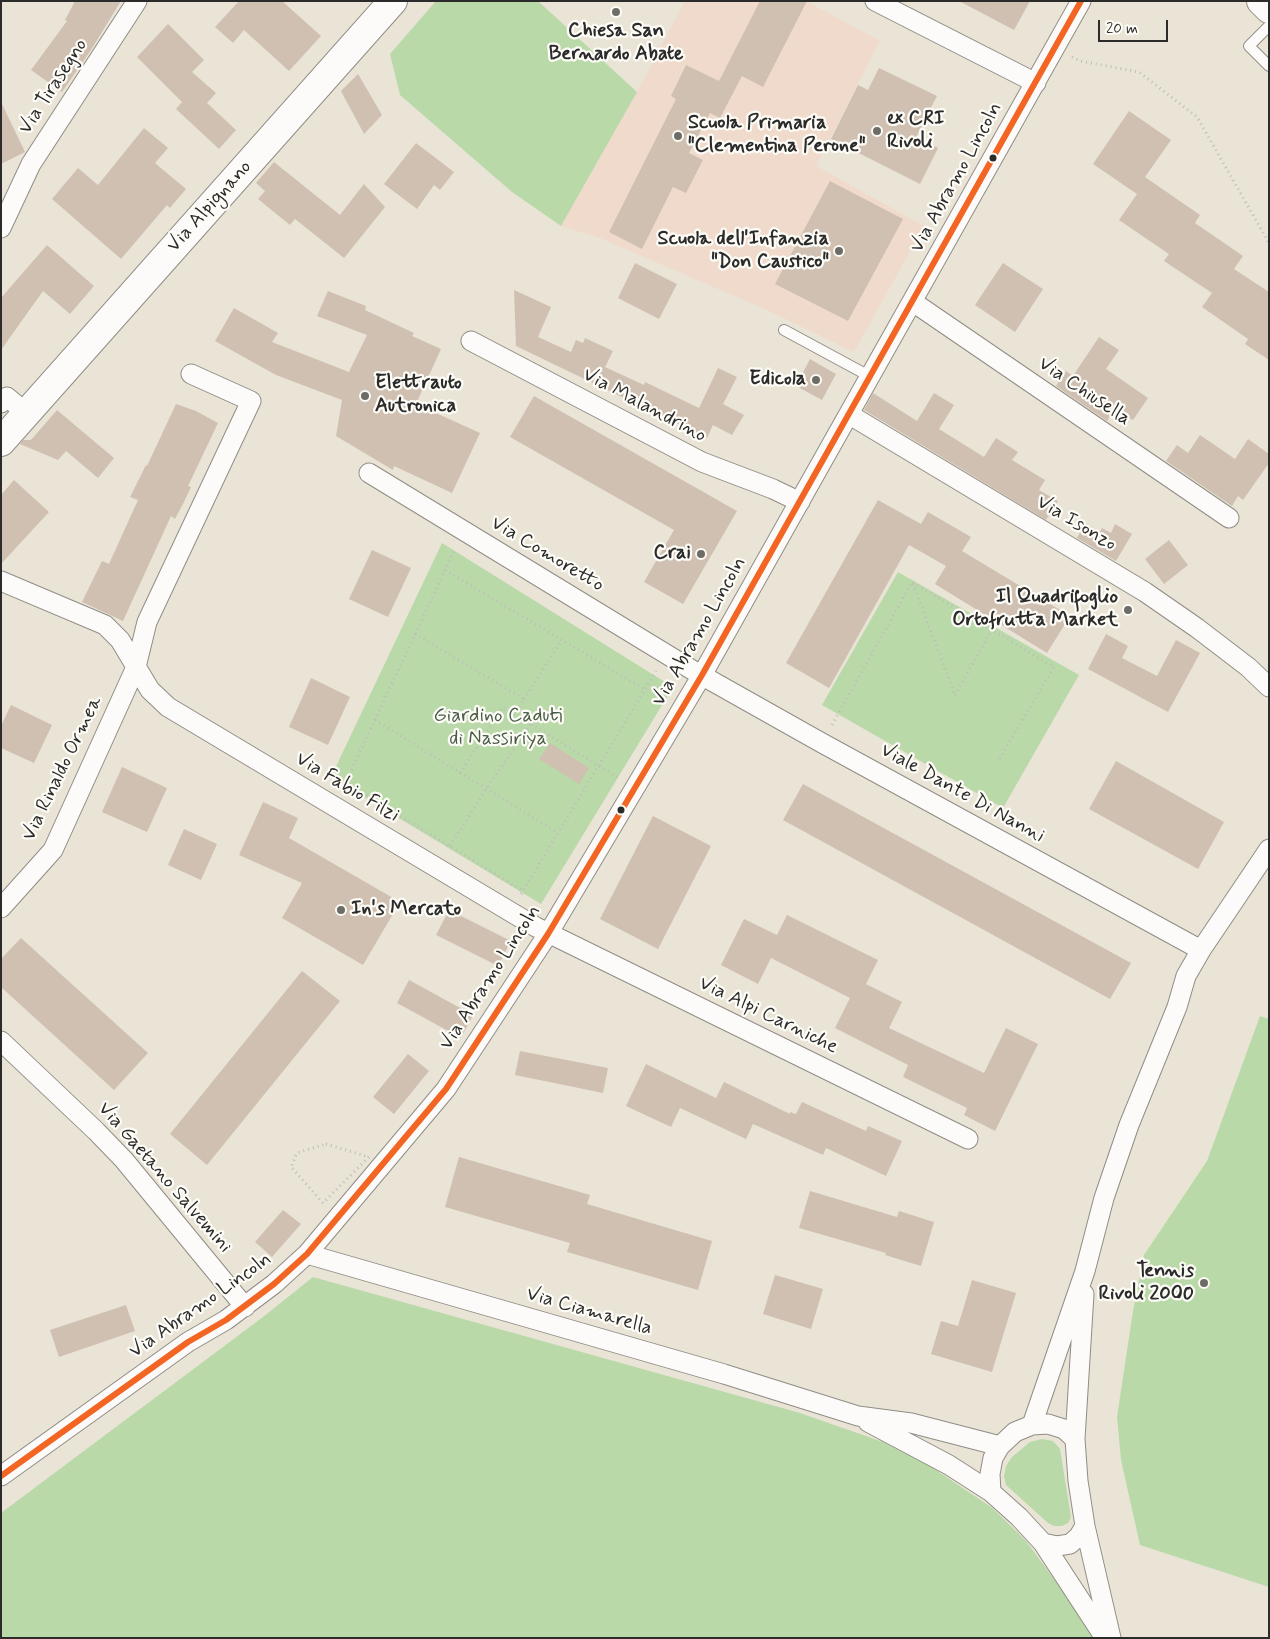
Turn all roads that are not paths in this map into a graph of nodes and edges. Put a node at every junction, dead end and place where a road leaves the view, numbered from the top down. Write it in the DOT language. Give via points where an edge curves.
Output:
graph roads {
  1 [pos="137,1"];
  2 [pos="393,1"];
  3 [pos="875,1"];
  4 [pos="1081,1"];
  5 [pos="1261,1"];
  6 [pos="1269,9"];
  7 [pos="1269,26"];
  8 [pos="1269,66"];
  9 [pos="1036,83"];
  10 [pos="1,228"];
  11 [pos="913,302"];
  12 [pos="784,330"];
  13 [pos="470,341"];
  14 [pos="191,374"];
  15 [pos="871,377"];
  16 [pos="1,403"];
  17 [pos="26,413"];
  18 [pos="850,414"];
  19 [pos="1,442"];
  20 [pos="369,473"];
  21 [pos="800,502"];
  22 [pos="1229,518"];
  23 [pos="1,581"];
  24 [pos="136,667"];
  25 [pos="702,674"];
  26 [pos="1269,687"];
  27 [pos="1269,849"];
  28 [pos="1,908"];
  29 [pos="548,934"];
  30 [pos="1201,950"];
  31 [pos="1,1041"];
  32 [pos="968,1139"];
  33 [pos="307,1254"];
  34 [pos="1085,1271"];
  35 [pos="245,1307"];
  36 [pos="858,1416"];
  37 [pos="1032,1425"];
  38 [pos="1075,1439"];
  39 [pos="1000,1446"];
  40 [pos="1,1476"];
  41 [pos="991,1492"];
  42 [pos="1085,1526"];
  43 [pos="1043,1543"];
  44 [pos="1105,1638"];
  45 [pos="1111,1638"];
  1 -- 10 [label="street, Via Tirasegno" via="31,164"];
  2 -- 17 [label="street, Via Alpignano"];
  3 -- 9 [label="street"];
  4 -- 9 [label="street, Via Abramo Lincoln"];
  5 -- 6 [label="street"];
  7 -- 8 [label="lane" via="1249,46"];
  9 -- 11 [label="street, Via Abramo Lincoln"];
  11 -- 15 [label="street, Via Abramo Lincoln"];
  11 -- 22 [label="street, Via Chiusella"];
  12 -- 15 [label="lane"];
  13 -- 21 [label="street, Via Malandrino" via="702,462"];
  14 -- 24 [label="street" via="251,401 147,622"];
  15 -- 18 [label="street, Via Abramo Lincoln"];
  16 -- 17 [label="street" via="7,397"];
  17 -- 19 [label="street, Via Alpignano"];
  18 -- 21 [label="street, Via Abramo Lincoln"];
  18 -- 26 [label="street, Via Isonzo" via="1144,592 1248,667"];
  20 -- 25 [label="street, Via Comoretto"];
  21 -- 25 [label="street, Via Abramo Lincoln"];
  23 -- 24 [label="street, Via Fabio Filzi" via="105,625 120,640"];
  24 -- 28 [label="street, Via Rinaldo Ormea" via="53,850"];
  24 -- 29 [label="street, Via Fabio Filzi" via="150,690 168,708"];
  25 -- 29 [label="street, Via Abramo Lincoln"];
  25 -- 30 [label="street, Viale Dante Di Nanni"];
  27 -- 30 [label="street"];
  29 -- 32 [label="street, Via Alpi Carniche"];
  29 -- 33 [label="street, Via Abramo Lincoln" via="446,1089"];
  30 -- 34 [label="street" via="1186,976 1129,1125 1104,1198"];
  31 -- 35 [label="street, Via Gaetano Salvemini" via="124,1160"];
  33 -- 35 [label="street, Via Abramo Lincoln"];
  33 -- 36 [label="street, Via Ciamarella"];
  34 -- 37 [label="street"];
  34 -- 38 [label="street"];
  35 -- 40 [label="street, Via Abramo Lincoln" via="188,1342"];
  36 -- 39 [label="street, Via Ciamarella" via="911,1423"];
  36 -- 41 [label="street, Via Ciamarella"];
  37 -- 38 [label="street" via="1048,1424 1064,1429"];
  37 -- 39 [label="street" via="1014,1432"];
  38 -- 42 [label="street"];
  39 -- 41 [label="street" via="993,1458"];
  41 -- 43 [label="street"];
  42 -- 43 [label="street" via="1080,1536 1070,1544"];
  42 -- 45 [label="street"];
  43 -- 44 [label="street"];
}
